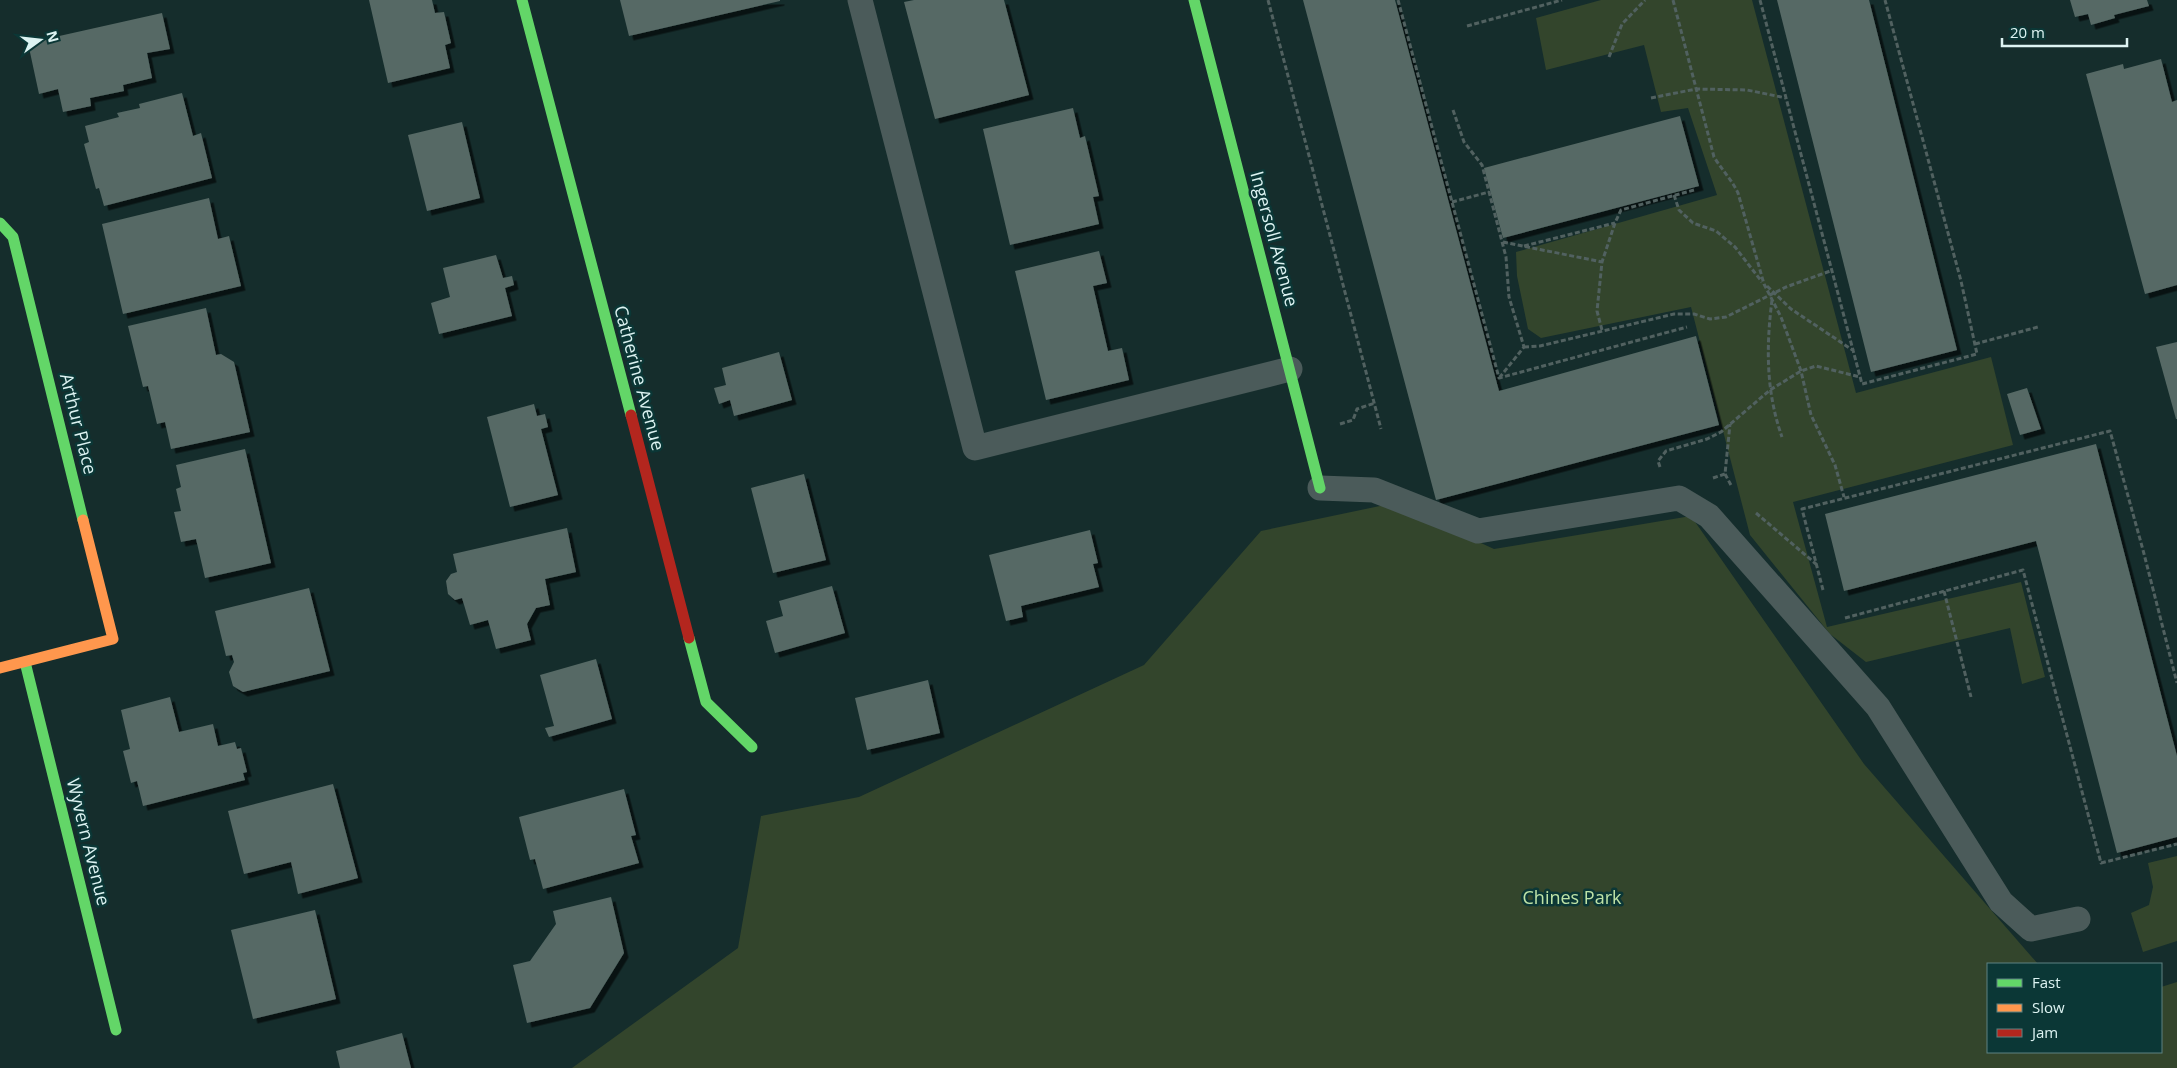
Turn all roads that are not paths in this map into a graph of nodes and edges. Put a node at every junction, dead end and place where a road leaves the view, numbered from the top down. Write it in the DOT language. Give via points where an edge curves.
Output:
graph roads {
  1 [pos="522,0"];
  2 [pos="860,0"];
  3 [pos="1194,0"];
  4 [pos="0,223"];
  5 [pos="1290,369"];
  6 [pos="1320,488"];
  7 [pos="26,662"];
  8 [pos="0,668"];
  9 [pos="752,747"];
  10 [pos="2078,919"];
  11 [pos="116,1030"];
  1 -- 9 [label="street, Catherine Avenue" via="706,702"];
  2 -- 5 [label="lane" via="975,448"];
  3 -- 5 [label="street, Ingersoll Avenue"];
  4 -- 7 [label="street, Arthur Place" via="13,237 113,639"];
  5 -- 6 [label="street, Ingersoll Avenue"];
  6 -- 10 [label="lane" via="1374,490 1478,531 1679,498 1702,511 1878,707 2000,902 2031,929"];
  7 -- 8 [label="street"];
  7 -- 11 [label="street, Wyvern Avenue"];
}
